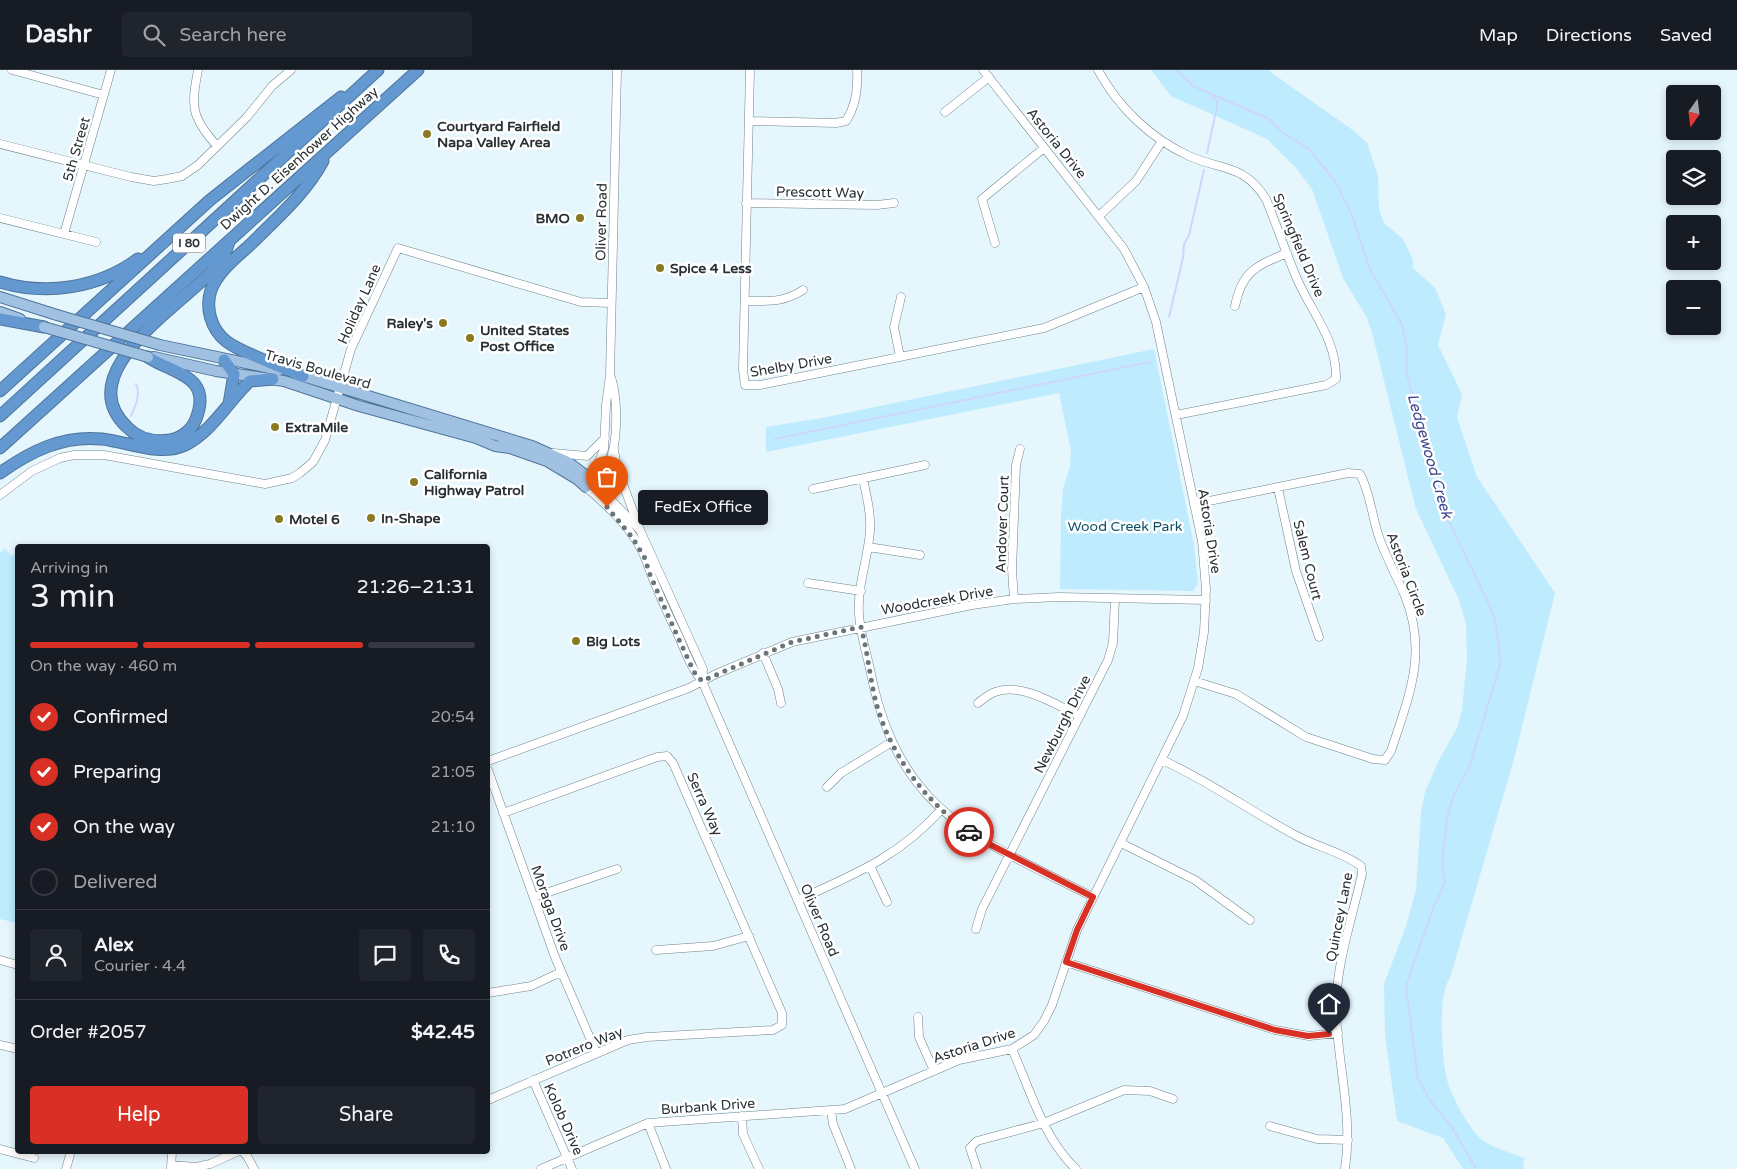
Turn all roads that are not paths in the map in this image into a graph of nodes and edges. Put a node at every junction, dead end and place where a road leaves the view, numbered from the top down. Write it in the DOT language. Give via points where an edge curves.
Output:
graph roads {
  1 [pos="12,70"];
  2 [pos="111,70"];
  3 [pos="198,70"];
  4 [pos="291,70"];
  5 [pos="378,70"];
  6 [pos="418,70"];
  7 [pos="617,70"];
  8 [pos="750,70"];
  9 [pos="857,70"];
  10 [pos="983,70"];
  11 [pos="1098,70"];
  12 [pos="32,72"];
  13 [pos="989,77"];
  14 [pos="104,95"];
  15 [pos="945,112"];
  16 [pos="749,121"];
  17 [pos="1162,141"];
  18 [pos="0,144"];
  19 [pos="217,146"];
  20 [pos="1044,148"];
  21 [pos="328,152"];
  22 [pos="84,165"];
  23 [pos="746,203"];
  24 [pos="894,203"];
  25 [pos="1099,216"];
  26 [pos="0,218"];
  27 [pos="64,234"];
  28 [pos="96,242"];
  29 [pos="229,242"];
  30 [pos="995,243"];
  31 [pos="162,244"];
  32 [pos="1287,253"];
  33 [pos="0,282"];
  34 [pos="1144,287"];
  35 [pos="804,290"];
  36 [pos="0,297"];
  37 [pos="901,297"];
  38 [pos="745,301"];
  39 [pos="611,303"];
  40 [pos="1235,306"];
  41 [pos="0,312"];
  42 [pos="0,319"];
  43 [pos="44,327"];
  44 [pos="148,357"];
  45 [pos="900,357"];
  46 [pos="224,360"];
  47 [pos="234,374"];
  48 [pos="610,375"];
  49 [pos="303,376"];
  50 [pos="273,379"];
  51 [pos="0,391"];
  52 [pos="339,393"];
  53 [pos="229,404"];
  54 [pos="1176,415"];
  55 [pos="0,416"];
  56 [pos="605,438"];
  57 [pos="0,448"];
  58 [pos="614,448"];
  59 [pos="1020,449"];
  60 [pos="551,453"];
  61 [pos="925,465"];
  62 [pos="0,473"];
  63 [pos="863,479"];
  64 [pos="589,483"];
  65 [pos="1278,488"];
  66 [pos="813,489"];
  67 [pos="0,495"];
  68 [pos="1194,504"];
  69 [pos="640,530"];
  70 [pos="868,547"];
  71 [pos="920,555"];
  72 [pos="808,583"];
  73 [pos="861,591"];
  74 [pos="1115,598"];
  75 [pos="1014,599"];
  76 [pos="1206,600"];
  77 [pos="861,627"];
  78 [pos="1319,637"];
  79 [pos="763,653"];
  80 [pos="702,681"];
  81 [pos="1194,681"];
  82 [pos="781,703"];
  83 [pos="978,703"];
  84 [pos="1080,716"];
  85 [pos="892,742"];
  86 [pos="490,760"];
  87 [pos="1162,760"];
  88 [pos="490,776"];
  89 [pos="827,787"];
  90 [pos="941,810"];
  91 [pos="503,813"];
  92 [pos="1121,843"];
  93 [pos="1010,855"];
  94 [pos="870,868"];
  95 [pos="616,869"];
  96 [pos="534,897"];
  97 [pos="1093,897"];
  98 [pos="798,900"];
  99 [pos="888,902"];
  100 [pos="1250,920"];
  101 [pos="976,929"];
  102 [pos="749,936"];
  103 [pos="656,950"];
  104 [pos="0,960"];
  105 [pos="1066,962"];
  106 [pos="15,964"];
  107 [pos="561,972"];
  108 [pos="490,993"];
  109 [pos="918,1017"];
  110 [pos="782,1025"];
  111 [pos="1338,1034"];
  112 [pos="0,1045"];
  113 [pos="15,1048"];
  114 [pos="1012,1049"];
  115 [pos="596,1052"];
  116 [pos="934,1071"];
  117 [pos="533,1080"];
  118 [pos="882,1094"];
  119 [pos="490,1099"];
  120 [pos="1173,1099"];
  121 [pos="831,1112"];
  122 [pos="742,1116"];
  123 [pos="648,1123"];
  124 [pos="1044,1123"];
  125 [pos="1270,1126"];
  126 [pos="1348,1140"];
  127 [pos="0,1149"];
  128 [pos="15,1153"];
  129 [pos="19,1154"];
  130 [pos="69,1154"];
  131 [pos="172,1154"];
  132 [pos="233,1154"];
  133 [pos="244,1154"];
  134 [pos="34,1158"];
  135 [pos="567,1158"];
  136 [pos="171,1167"];
  137 [pos="66,1169"];
  138 [pos="254,1169"];
  139 [pos="541,1169"];
  140 [pos="572,1169"];
  141 [pos="666,1169"];
  142 [pos="759,1169"];
  143 [pos="851,1169"];
  144 [pos="915,1169"];
  145 [pos="977,1169"];
  146 [pos="1076,1169"];
  147 [pos="1345,1169"];
  1 -- 12 [label="street"];
  2 -- 14 [label="street, 5th Street"];
  3 -- 19 [label="street" via="194,96 196,116 202,129"];
  4 -- 19 [label="street"];
  5 -- 31 [label="highway" via="308,120"];
  5 -- 55 [label="highway, Dwight D. Eisenhower Highway / I 80"];
  6 -- 21 [label="highway, Dwight D. Eisenhower Highway / I 80"];
  7 -- 39 [label="street, Oliver Road"];
  8 -- 16 [label="street, Shelby Drive"];
  9 -- 16 [label="street" via="858,84 852,113 846,121"];
  10 -- 13 [label="street, Astoria Drive"];
  11 -- 17 [label="street, Springfield Drive" via="1133,117"];
  12 -- 14 [label="street"];
  13 -- 15 [label="street"];
  13 -- 20 [label="street, Astoria Drive"];
  14 -- 22 [label="street, 5th Street"];
  16 -- 23 [label="street, Shelby Drive"];
  17 -- 25 [label="street" via="1136,181"];
  17 -- 32 [label="street, Springfield Drive" via="1191,157 1236,170 1249,178 1266,200"];
  18 -- 22 [label="street"];
  19 -- 22 [label="street" via="182,176 154,181"];
  20 -- 25 [label="street, Astoria Drive"];
  20 -- 30 [label="street" via="982,199"];
  21 -- 29 [label="highway, Dwight D. Eisenhower Highway / I 80"];
  21 -- 49 [label="highway" via="312,182 223,270 211,290 209,304 213,325 227,342"];
  22 -- 27 [label="street, 5th Street"];
  23 -- 24 [label="street, Prescott Way"];
  23 -- 38 [label="street, Shelby Drive"];
  25 -- 34 [label="street, Astoria Drive" via="1124,249"];
  26 -- 27 [label="street"];
  27 -- 28 [label="street"];
  29 -- 44 [label="highway" via="221,262 146,333 114,372 112,402 124,425 144,438 173,440 195,423 199,412 197,390 189,378"];
  29 -- 57 [label="highway, Dwight D. Eisenhower Highway / I 80"];
  31 -- 33 [label="highway" via="101,279 70,288 40,288"];
  31 -- 51 [label="highway"];
  32 -- 40 [label="street" via="1259,264 1247,275 1238,289"];
  32 -- 54 [label="street, Springfield Drive" via="1307,301 1331,344 1336,379 1326,385"];
  34 -- 45 [label="street, Shelby Drive" via="1044,328"];
  34 -- 54 [label="street, Astoria Drive" via="1156,322"];
  35 -- 38 [label="street" via="790,299"];
  36 -- 46 [label="main road, Travis Boulevard, bridge" via="160,345"];
  37 -- 45 [label="street" via="894,327"];
  38 -- 45 [label="street, Shelby Drive" via="743,370 746,386"];
  39 -- 48 [label="street, Oliver Road"];
  39 -- 52 [label="street, Holiday Lane" via="581,302 398,248 351,350"];
  41 -- 43 [label="main road, Travis Boulevard"];
  42 -- 43 [label="highway"];
  43 -- 44 [label="main road, Travis Boulevard, bridge"];
  44 -- 47 [label="main road, Travis Boulevard"];
  46 -- 47 [label="highway"];
  46 -- 49 [label="main road, Travis Boulevard"];
  47 -- 50 [label="main road, Travis Boulevard"];
  47 -- 53 [label="highway"];
  48 -- 56 [label="street, Oliver Road"];
  48 -- 58 [label="street, Oliver Road" via="615,385"];
  49 -- 52 [label="main road, Travis Boulevard"];
  50 -- 52 [label="main road, Travis Boulevard"];
  50 -- 53 [label="highway" via="250,381"];
  52 -- 60 [label="main road, Travis Boulevard"];
  52 -- 64 [label="main road, Travis Boulevard" via="530,454"];
  52 -- 67 [label="street, Holiday Lane" via="325,440 313,462 292,478 278,483 253,483 90,454 74,455 46,464"];
  53 -- 62 [label="highway" via="184,446 168,450 82,438 39,448"];
  54 -- 68 [label="street, Astoria Drive"];
  56 -- 60 [label="street" via="587,456"];
  56 -- 64 [label="street, Oliver Road" via="604,449"];
  58 -- 64 [label="street, Oliver Road" via="608,465"];
  58 -- 69 [label="street, Oliver Road" via="617,468"];
  59 -- 75 [label="street, Andover Court" via="1016,465"];
  60 -- 64 [label="main road, Travis Boulevard" via="584,472"];
  61 -- 63 [label="street"];
  63 -- 66 [label="street"];
  63 -- 70 [label="street" via="870,515"];
  64 -- 69 [label="street, Oliver Road"];
  64 -- 80 [label="street, Oliver Road" via="646,560 694,672"];
  65 -- 68 [label="street, Astoria Circle"];
  65 -- 78 [label="street, Salem Court" via="1296,571"];
  65 -- 81 [label="street, Astoria Circle" via="1348,473 1360,474 1365,483 1373,522 1405,596 1417,647 1412,685 1391,751 1385,760 1331,747 1289,728 1236,694"];
  68 -- 76 [label="street, Astoria Drive" via="1203,550"];
  69 -- 80 [label="street, Oliver Road" via="702,669"];
  70 -- 71 [label="street"];
  70 -- 73 [label="street"];
  72 -- 73 [label="street"];
  73 -- 77 [label="street"];
  74 -- 75 [label="street, Woodcreek Drive"];
  74 -- 76 [label="street, Woodcreek Drive"];
  74 -- 84 [label="street, Newburgh Drive" via="1113,643 1108,660"];
  75 -- 77 [label="street, Woodcreek Drive"];
  76 -- 81 [label="street, Astoria Drive" via="1204,632"];
  77 -- 79 [label="street, Woodcreek Drive" via="792,642"];
  77 -- 85 [label="street" via="877,706"];
  79 -- 80 [label="street, Woodcreek Drive"];
  79 -- 82 [label="street"];
  80 -- 86 [label="street, Woodcreek Drive"];
  80 -- 98 [label="street, Oliver Road"];
  81 -- 87 [label="street, Astoria Drive" via="1183,716"];
  83 -- 84 [label="street" via="994,693 1016,691 1047,700"];
  84 -- 93 [label="street, Newburgh Drive"];
  85 -- 89 [label="street" via="854,764"];
  85 -- 90 [label="street" via="904,766"];
  87 -- 92 [label="street, Astoria Drive"];
  87 -- 111 [label="street, Quincey Lane" via="1291,833 1361,866 1362,874 1338,984"];
  88 -- 91 [label="street, Moraga Drive"];
  90 -- 93 [label="street" via="983,841"];
  90 -- 94 [label="street" via="906,844"];
  91 -- 96 [label="street, Moraga Drive"];
  91 -- 102 [label="street, Serra Way" via="667,756 673,763"];
  92 -- 97 [label="street, Astoria Drive"];
  92 -- 100 [label="street" via="1195,880"];
  93 -- 97 [label="street"];
  93 -- 101 [label="street, Newburgh Drive" via="982,909"];
  94 -- 98 [label="street"];
  94 -- 99 [label="street"];
  95 -- 96 [label="street"];
  96 -- 107 [label="street, Moraga Drive"];
  97 -- 105 [label="street, Astoria Drive"];
  98 -- 118 [label="street, Oliver Road"];
  102 -- 103 [label="street" via="713,946"];
  102 -- 110 [label="street, Serra Way" via="782,1014"];
  104 -- 106 [label="street"];
  105 -- 111 [label="street" via="1275,1030 1308,1036"];
  105 -- 114 [label="street, Astoria Drive" via="1044,1021 1034,1035"];
  107 -- 108 [label="street" via="531,986"];
  107 -- 115 [label="street, Moraga Drive"];
  109 -- 116 [label="street" via="920,1037"];
  110 -- 115 [label="street, Potrero Way" via="773,1030 647,1037"];
  111 -- 126 [label="street, Quincey Lane"];
  112 -- 113 [label="street"];
  114 -- 116 [label="street, Astoria Drive" via="969,1057"];
  114 -- 124 [label="street"];
  115 -- 117 [label="street, Potrero Way"];
  116 -- 118 [label="street, Astoria Drive"];
  117 -- 119 [label="street, Potrero Way"];
  117 -- 135 [label="street, Kolob Drive"];
  118 -- 121 [label="street, Burbank Drive"];
  118 -- 144 [label="street, Oliver Road"];
  120 -- 124 [label="street" via="1150,1091 1124,1090"];
  121 -- 122 [label="street, Burbank Drive"];
  121 -- 143 [label="street"];
  122 -- 123 [label="street, Burbank Drive"];
  122 -- 142 [label="street" via="744,1134"];
  123 -- 135 [label="street, Burbank Drive"];
  123 -- 141 [label="street"];
  124 -- 145 [label="street" via="977,1141 970,1148"];
  124 -- 146 [label="street" via="1064,1158"];
  125 -- 126 [label="street" via="1317,1139"];
  126 -- 147 [label="street, Quincey Lane"];
  127 -- 128 [label="street"];
  129 -- 134 [label="street"];
  130 -- 137 [label="street"];
  131 -- 136 [label="street"];
  132 -- 136 [label="street" via="196,1167"];
  133 -- 138 [label="street"];
  135 -- 139 [label="street, Burbank Drive"];
  135 -- 140 [label="street, Kolob Drive"];
}
